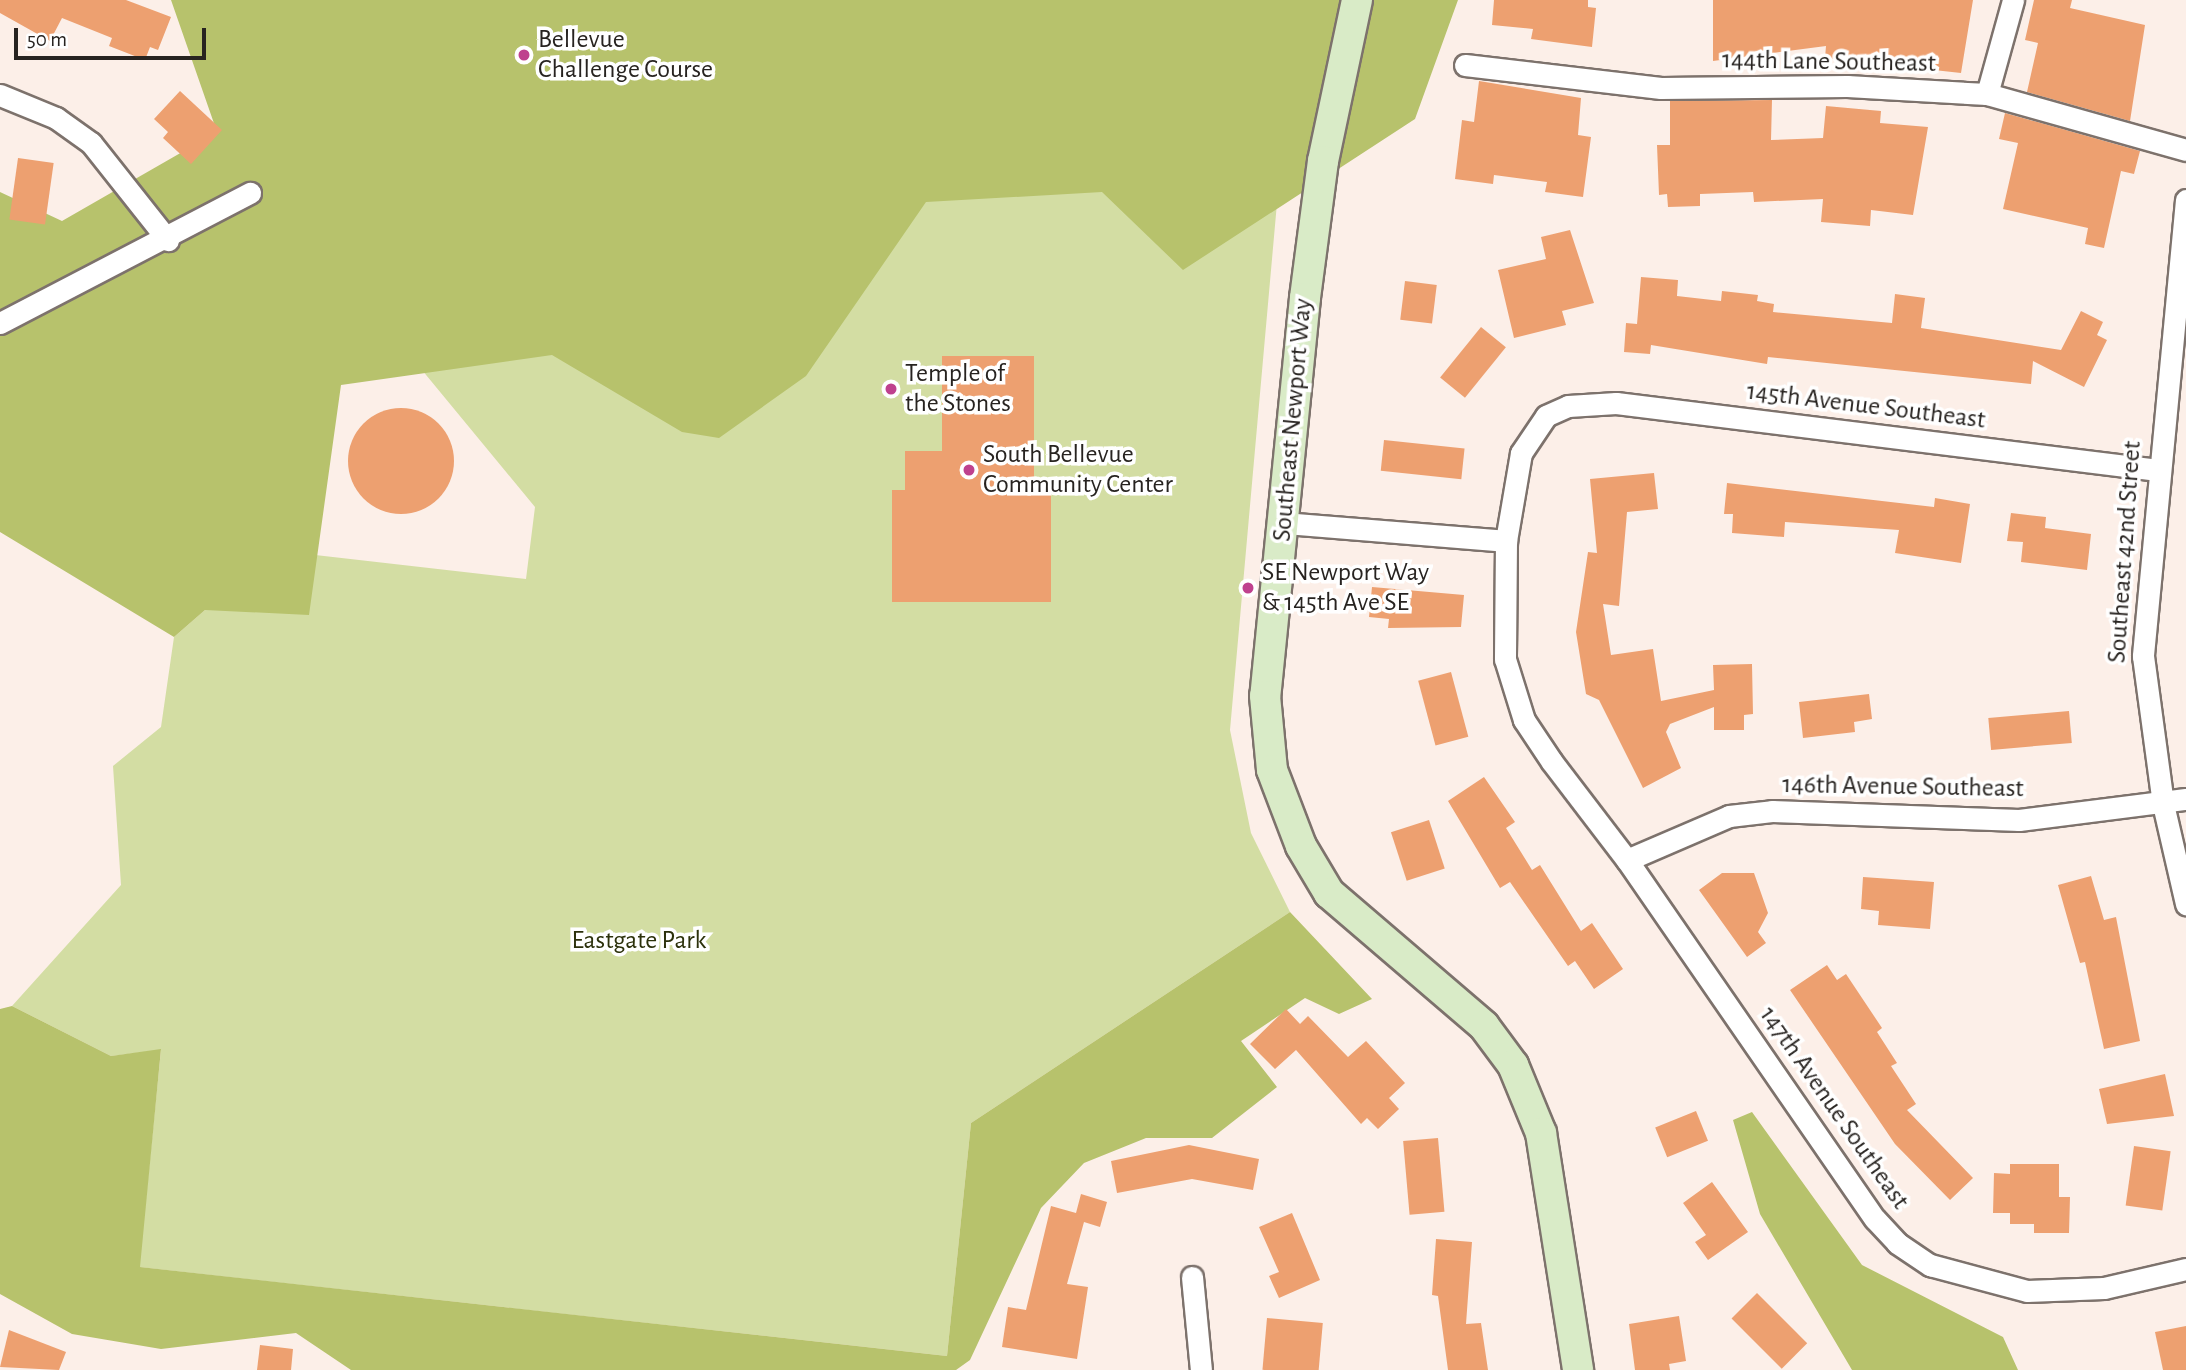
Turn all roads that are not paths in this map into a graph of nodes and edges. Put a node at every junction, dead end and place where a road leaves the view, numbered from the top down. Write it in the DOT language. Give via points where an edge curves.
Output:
graph roads {
  1 [pos="1357,0"];
  2 [pos="2012,0"];
  3 [pos="1465,65"];
  4 [pos="1987,94"];
  5 [pos="0,95"];
  6 [pos="2186,150"];
  7 [pos="250,193"];
  8 [pos="2186,200"];
  9 [pos="169,240"];
  10 [pos="0,323"];
  11 [pos="1567,406"];
  12 [pos="2158,470"];
  13 [pos="1284,523"];
  14 [pos="1506,541"];
  15 [pos="2186,799"];
  16 [pos="2163,804"];
  17 [pos="1628,860"];
  18 [pos="2186,904"];
  19 [pos="2186,1269"];
  20 [pos="1192,1277"];
  21 [pos="1201,1370"];
  22 [pos="1578,1370"];
  1 -- 13 [label="main road, Southeast Newport Way" via="1315,212"];
  2 -- 4 [label="street"];
  3 -- 4 [label="street, 144th Lane Southeast" via="1661,88 1847,86"];
  4 -- 6 [label="street, 144th Lane Southeast"];
  5 -- 9 [label="street" via="56,118 91,144"];
  7 -- 9 [label="street"];
  8 -- 12 [label="street, Southeast 42nd Street"];
  9 -- 10 [label="street"];
  11 -- 12 [label="street, 145th Avenue Southeast" via="1616,403"];
  11 -- 14 [label="street, 147th Avenue Southeast" via="1546,416 1521,453"];
  12 -- 16 [label="street, Southeast 42nd Street" via="2143,656"];
  13 -- 14 [label="street"];
  13 -- 22 [label="main road, Southeast Newport Way" via="1265,696 1272,770 1284,808 1329,893 1483,1026 1513,1065 1541,1133"];
  14 -- 17 [label="street, 147th Avenue Southeast" via="1505,659 1512,690 1552,762"];
  15 -- 16 [label="street, 146th Avenue Southeast"];
  16 -- 17 [label="street, 146th Avenue Southeast" via="1960,821 1772,811 1729,816"];
  16 -- 18 [label="street, Southeast 42nd Street"];
  17 -- 19 [label="street, 147th Avenue Southeast" via="1875,1219 1897,1243 1930,1265 2027,1291 2104,1288"];
  20 -- 21 [label="street"];
}
